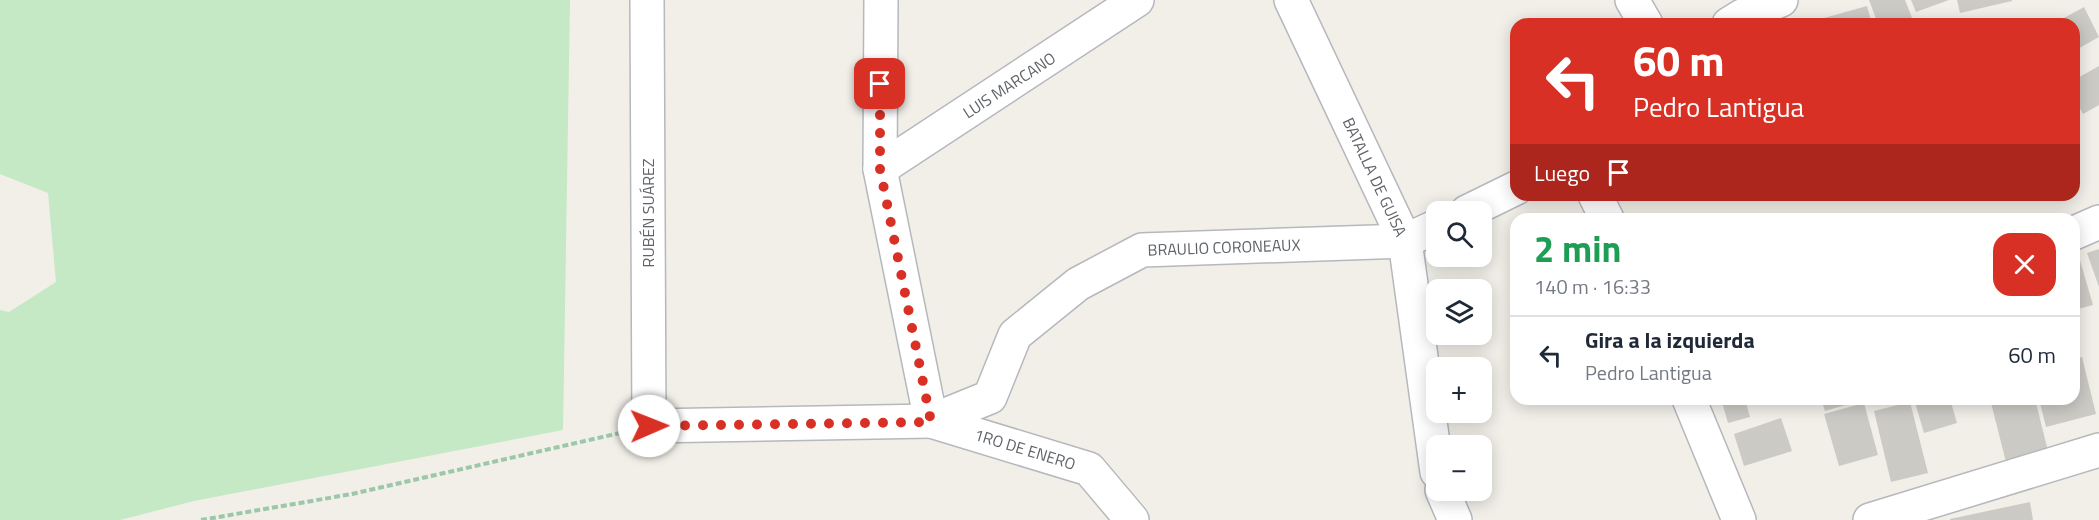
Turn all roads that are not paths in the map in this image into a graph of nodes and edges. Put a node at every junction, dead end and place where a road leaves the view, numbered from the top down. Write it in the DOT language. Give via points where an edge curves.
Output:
graph roads {
  1 [pos="647,0"];
  2 [pos="881,0"];
  3 [pos="1137,0"];
  4 [pos="1291,0"];
  5 [pos="1632,0"];
  6 [pos="1781,0"];
  7 [pos="1642,18"];
  8 [pos="1739,18"];
  9 [pos="880,169"];
  10 [pos="1510,191"];
  11 [pos="1489,201"];
  12 [pos="2099,222"];
  13 [pos="2080,230"];
  14 [pos="1426,231"];
  15 [pos="1405,241"];
  16 [pos="1691,405"];
  17 [pos="931,422"];
  18 [pos="649,426"];
  19 [pos="1432,435"];
  20 [pos="2099,450"];
  21 [pos="1447,501"];
  22 [pos="1132,520"];
  23 [pos="1455,520"];
  24 [pos="1739,520"];
  25 [pos="1870,520"];
  1 -- 18 [label="street, RUBÉN SUÁREZ"];
  2 -- 9 [label="street"];
  3 -- 9 [label="street, LUIS MARCANO"];
  4 -- 15 [label="street, BATALLA DE GUISA"];
  5 -- 7 [label="street"];
  6 -- 8 [label="street"];
  9 -- 17 [label="street"];
  10 -- 11 [label="street"];
  12 -- 13 [label="street"];
  14 -- 15 [label="street, BRAULIO CORONEAUX"];
  15 -- 17 [label="street, BRAULIO CORONEAUX" via="1142,250 1078,284 1015,335 990,397"];
  15 -- 19 [label="street, BATALLA DE GUISA"];
  16 -- 24 [label="street"];
  17 -- 18 [label="street, BRAULIO CORONEAUX"];
  17 -- 22 [label="street, 1RO DE ENERO" via="1089,469"];
  20 -- 25 [label="street"];
  21 -- 23 [label="street"];
}
